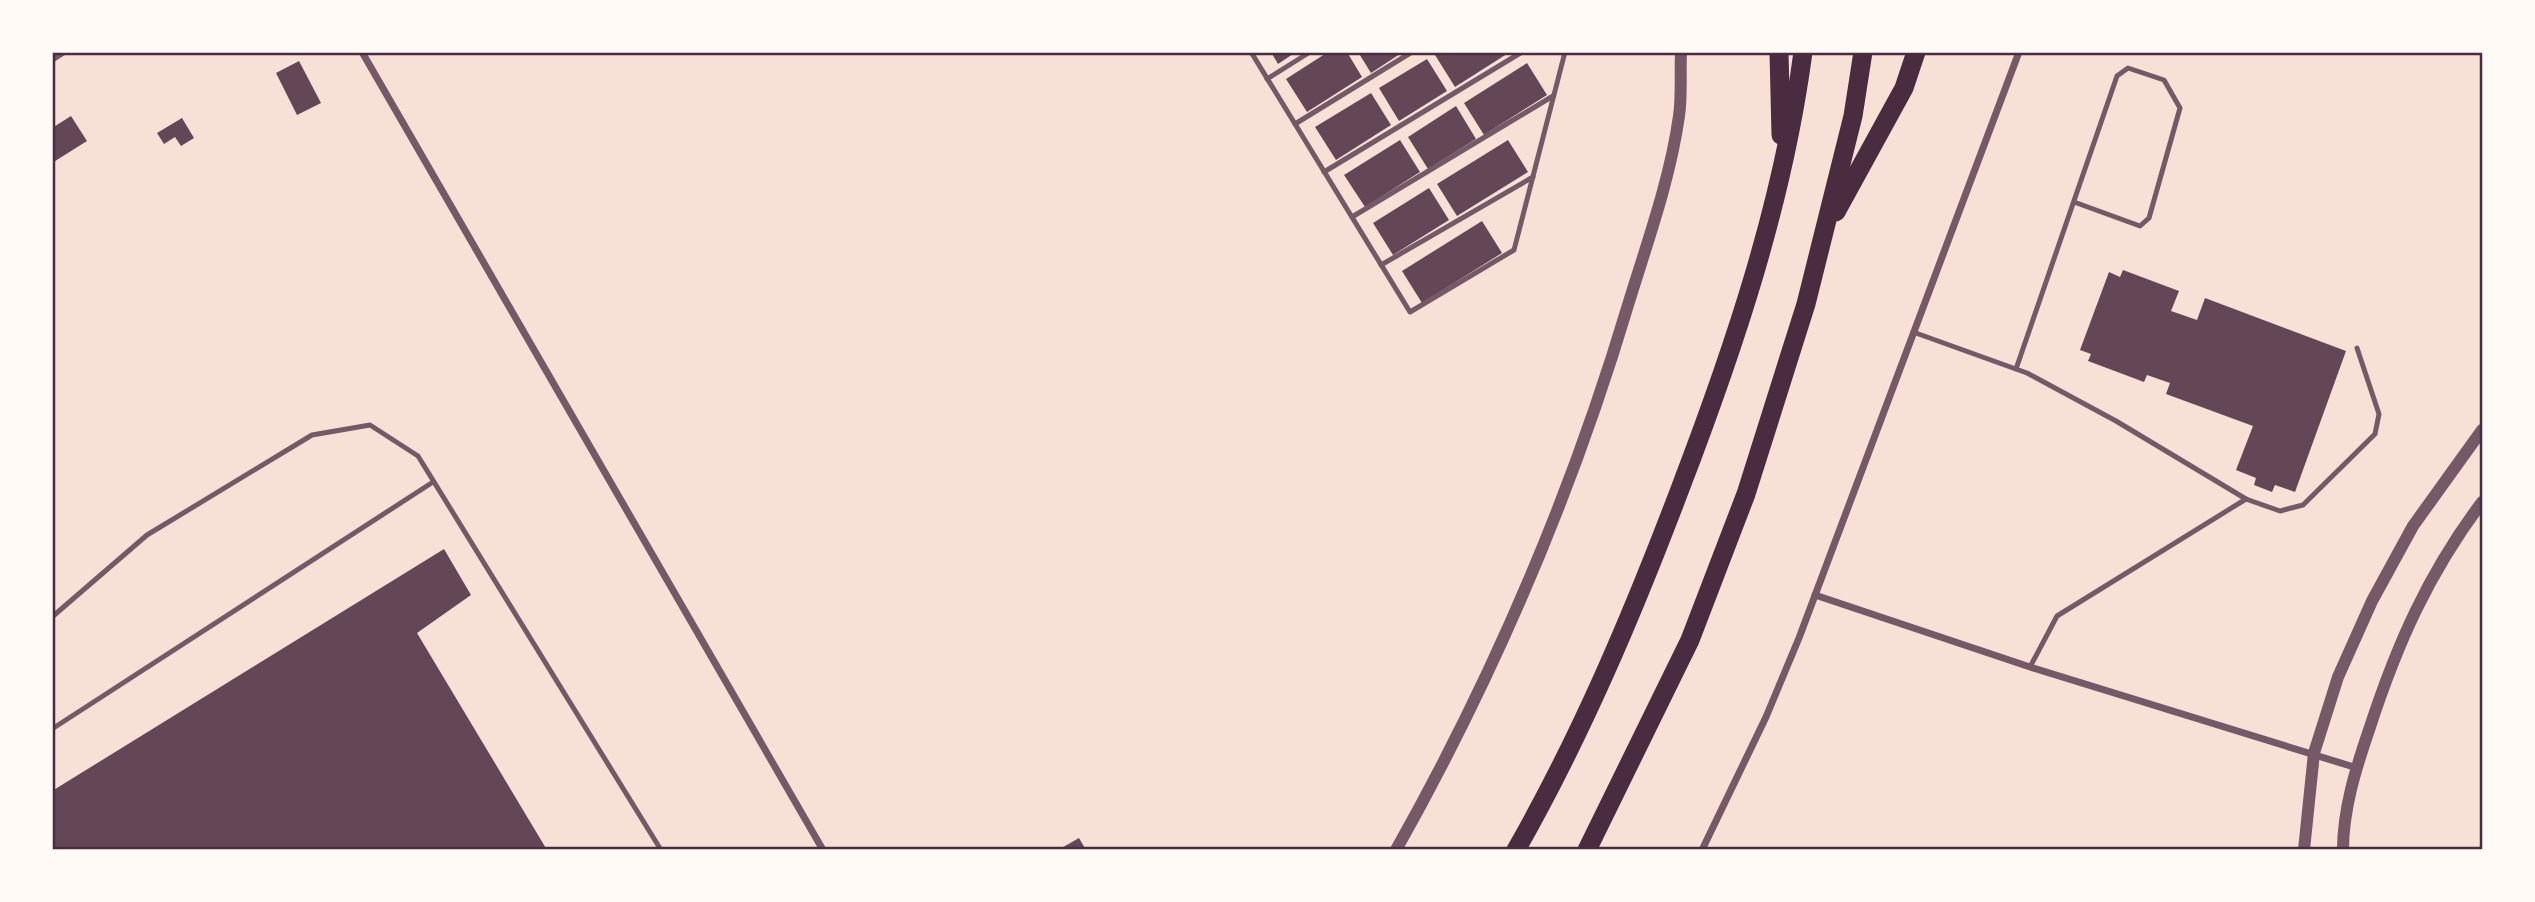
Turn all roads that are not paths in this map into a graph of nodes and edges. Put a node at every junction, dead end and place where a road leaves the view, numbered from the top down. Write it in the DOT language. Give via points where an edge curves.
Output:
graph roads {
  1 [pos="63,52"];
  2 [pos="362,52"];
  3 [pos="1251,52"];
  4 [pos="1310,52"];
  5 [pos="1412,52"];
  6 [pos="1522,52"];
  7 [pos="1565,52"];
  8 [pos="1681,52"];
  9 [pos="1779,52"];
  10 [pos="1803,52"];
  11 [pos="1863,52"];
  12 [pos="1916,52"];
  13 [pos="2019,52"];
  14 [pos="52,59"];
  15 [pos="1267,79"];
  16 [pos="1553,96"];
  17 [pos="1295,124"];
  18 [pos="1781,167"];
  19 [pos="1324,172"];
  20 [pos="1532,177"];
  21 [pos="2074,202"];
  22 [pos="1352,217"];
  23 [pos="1823,237"];
  24 [pos="1381,265"];
  25 [pos="1912,332"];
  26 [pos="2357,348"];
  27 [pos="2017,369"];
  28 [pos="2483,430"];
  29 [pos="433,482"];
  30 [pos="2246,499"];
  31 [pos="2483,502"];
  32 [pos="1815,595"];
  33 [pos="52,617"];
  34 [pos="2030,667"];
  35 [pos="52,729"];
  36 [pos="2314,752"];
  37 [pos="2357,768"];
  38 [pos="661,849"];
  39 [pos="823,849"];
  40 [pos="1396,849"];
  41 [pos="1516,849"];
  42 [pos="1587,849"];
  43 [pos="1702,849"];
  44 [pos="2304,849"];
  45 [pos="2343,849"];
  1 -- 14 [label="street"];
  2 -- 39 [label="street"];
  3 -- 15 [label="lane"];
  4 -- 15 [label="lane"];
  5 -- 17 [label="lane"];
  6 -- 19 [label="lane"];
  7 -- 16 [label="lane"];
  8 -- 40 [label="street" via="1676,128 1658,207 1596,411 1544,551 1470,709"];
  9 -- 18 [label="highway"];
  10 -- 18 [label="highway"];
  11 -- 23 [label="highway" via="1853,116"];
  12 -- 23 [label="highway" via="1904,88"];
  13 -- 25 [label="street"];
  15 -- 17 [label="lane"];
  16 -- 20 [label="lane"];
  16 -- 22 [label="lane"];
  17 -- 19 [label="lane"];
  18 -- 41 [label="highway" via="1765,242 1709,415 1631,619 1556,778"];
  19 -- 22 [label="lane"];
  20 -- 24 [label="lane"];
  20 -- 24 [label="lane" via="1514,250 1410,312"];
  21 -- 21 [label="lane" via="2117,76 2128,68 2164,80 2180,108 2149,218 2140,226"];
  21 -- 27 [label="lane"];
  22 -- 24 [label="lane"];
  23 -- 42 [label="highway" via="1746,494 1690,640"];
  25 -- 27 [label="lane"];
  25 -- 32 [label="street"];
  26 -- 30 [label="lane" via="2379,414 2375,434 2303,505 2280,511"];
  27 -- 30 [label="lane" via="2116,421"];
  28 -- 36 [label="street" via="2413,526 2372,601 2338,677"];
  29 -- 33 [label="lane" via="418,456 370,425 312,435 147,535"];
  29 -- 35 [label="lane"];
  29 -- 38 [label="lane"];
  30 -- 34 [label="lane" via="2057,616"];
  31 -- 37 [label="street" via="2449,547 2394,655"];
  32 -- 34 [label="street"];
  32 -- 43 [label="street" via="1766,717"];
  34 -- 36 [label="street"];
  36 -- 37 [label="street"];
  36 -- 44 [label="street"];
  37 -- 45 [label="street"];
}
